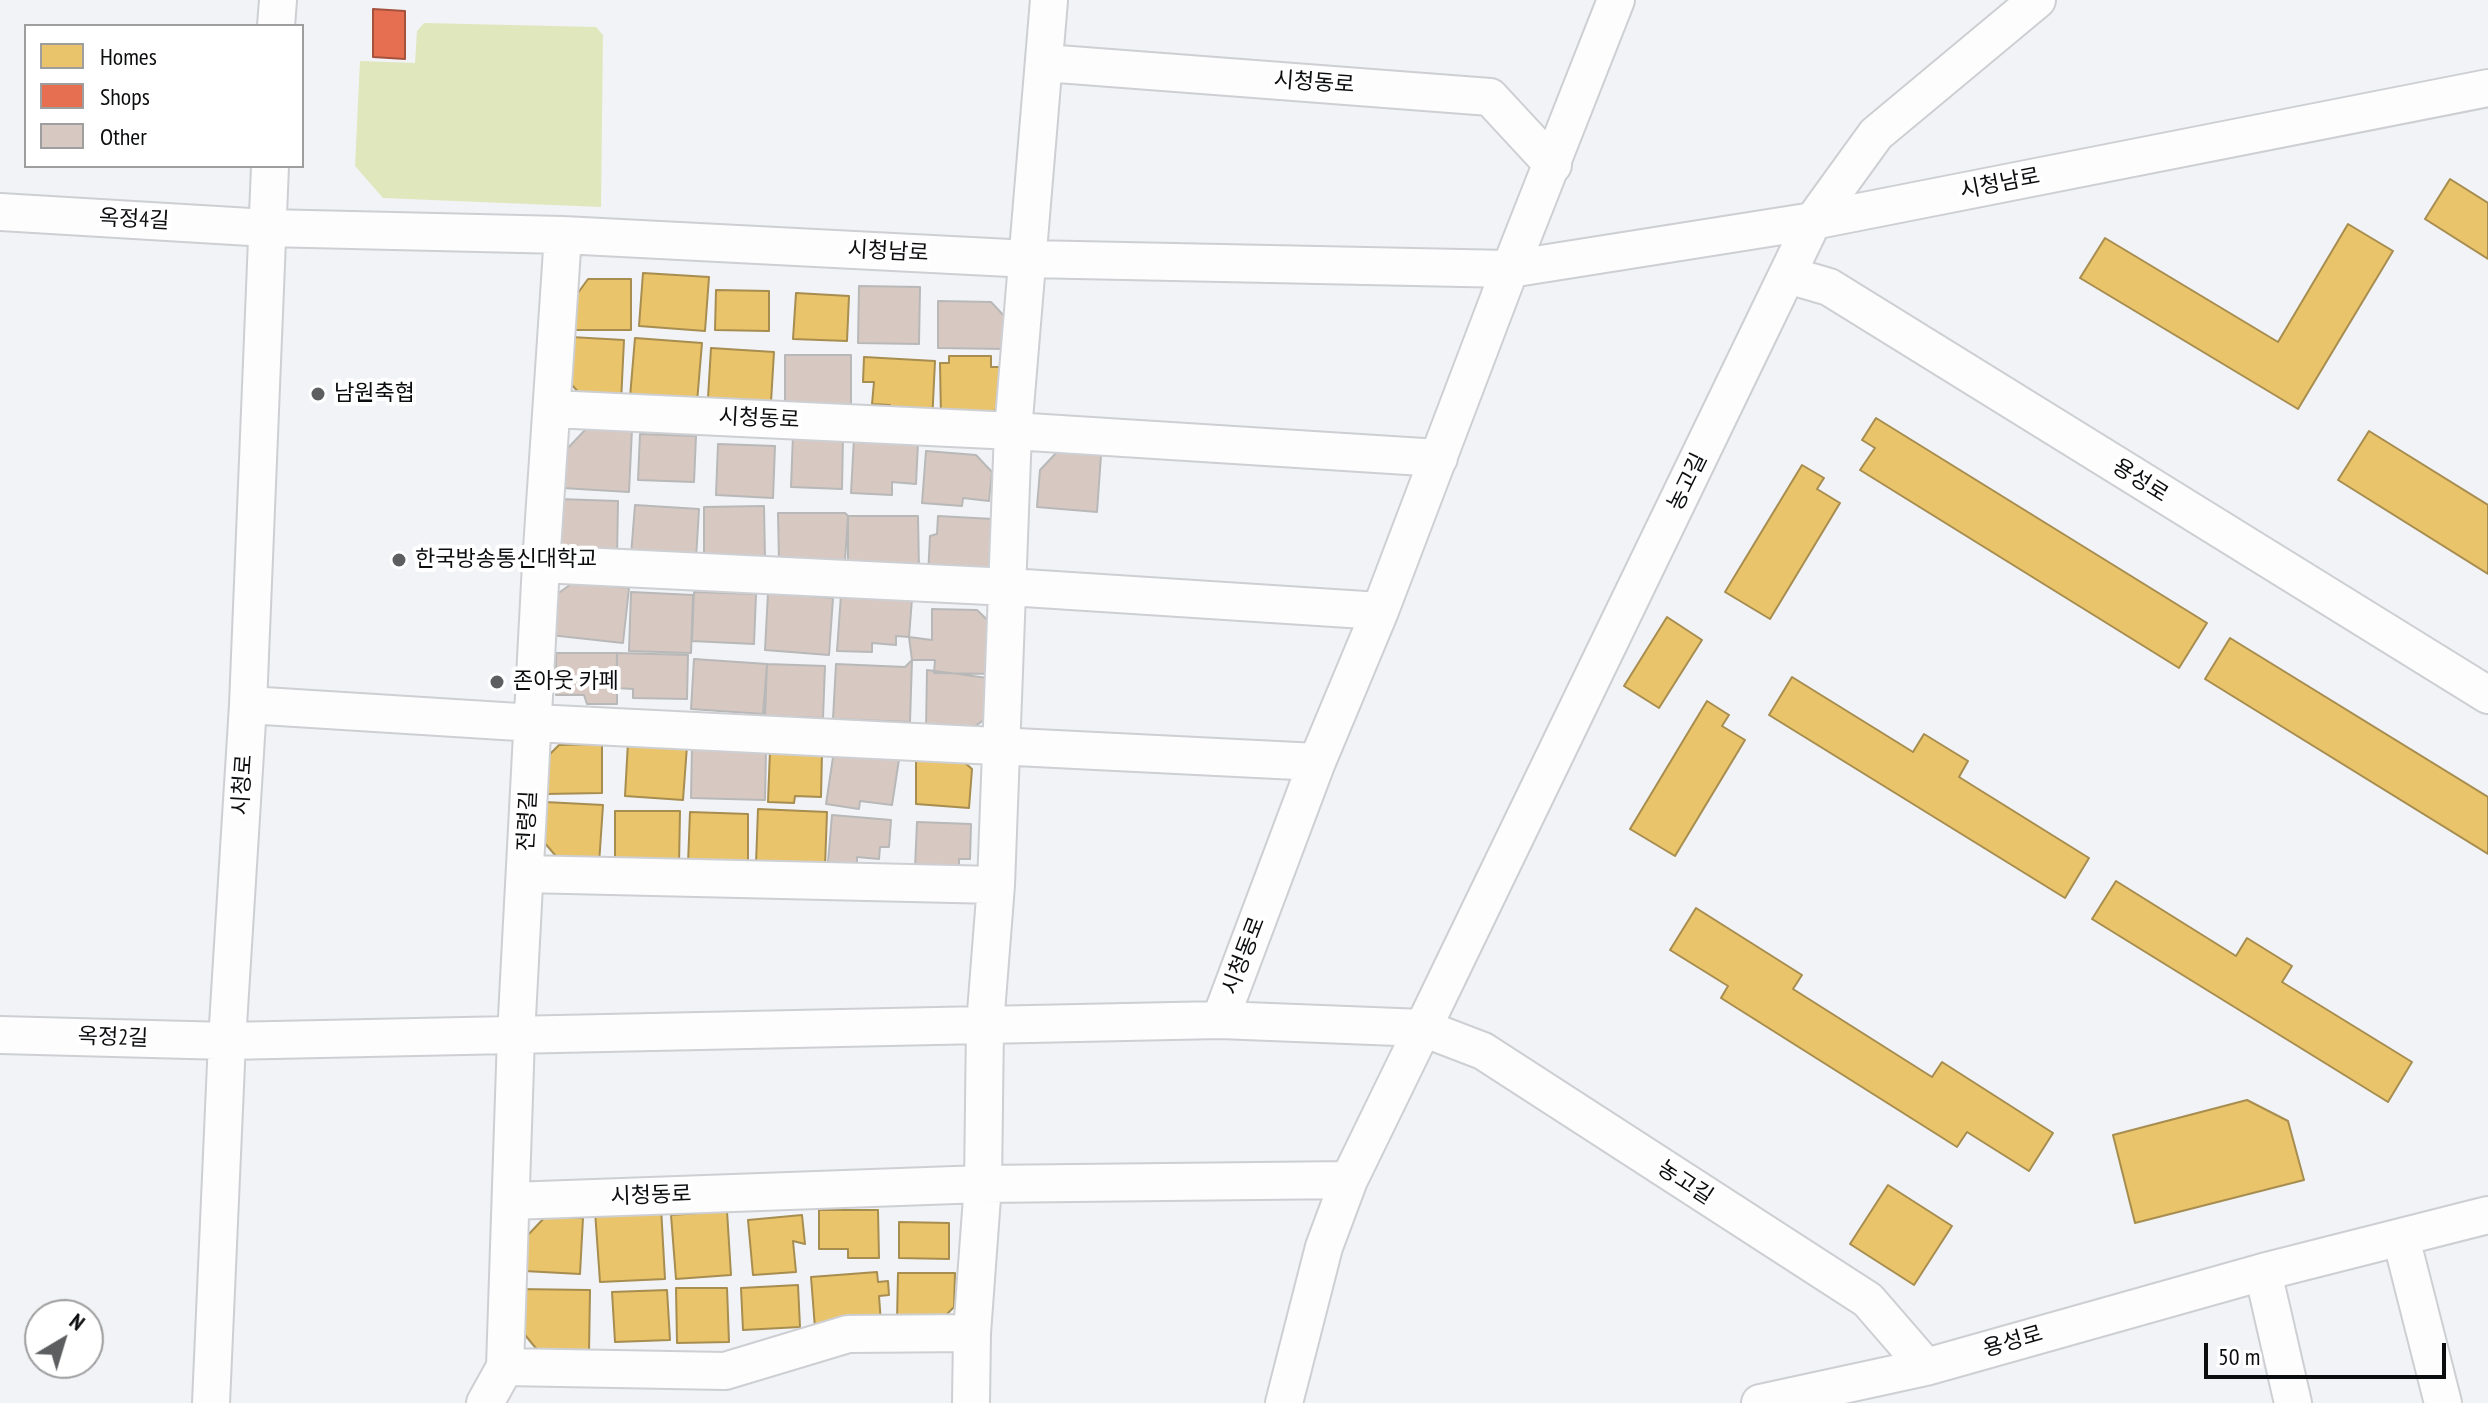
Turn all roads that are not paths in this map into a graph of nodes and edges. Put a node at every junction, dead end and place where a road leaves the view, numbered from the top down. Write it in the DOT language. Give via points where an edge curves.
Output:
graph roads {
  1 [pos="278,0"];
  2 [pos="1049,0"];
  3 [pos="1616,0"];
  4 [pos="2024,3"];
  5 [pos="276,24"];
  6 [pos="1045,63"];
  7 [pos="2488,88"];
  8 [pos="1553,165"];
  9 [pos="270,168"];
  10 [pos="0,212"];
  11 [pos="1813,221"];
  12 [pos="267,228"];
  13 [pos="563,235"];
  14 [pos="1029,259"];
  15 [pos="1510,269"];
  16 [pos="1788,275"];
  17 [pos="553,409"];
  18 [pos="1013,431"];
  19 [pos="1439,458"];
  20 [pos="541,564"];
  21 [pos="1009,587"];
  22 [pos="1380,611"];
  23 [pos="2488,695"];
  24 [pos="248,705"];
  25 [pos="534,723"];
  26 [pos="1002,748"];
  27 [pos="1317,762"];
  28 [pos="525,874"];
  29 [pos="996,885"];
  30 [pos="1220,1020"];
  31 [pos="985,1025"];
  32 [pos="1423,1028"];
  33 [pos="0,1035"];
  34 [pos="516,1036"];
  35 [pos="227,1041"];
  36 [pos="1349,1180"];
  37 [pos="983,1184"];
  38 [pos="511,1201"];
  39 [pos="2488,1215"];
  40 [pos="2401,1238"];
  41 [pos="2263,1272"];
  42 [pos="972,1333"];
  43 [pos="505,1367"];
  44 [pos="1926,1367"];
  45 [pos="211,1403"];
  46 [pos="485,1403"];
  47 [pos="971,1403"];
  48 [pos="1284,1403"];
  49 [pos="1760,1403"];
  50 [pos="2293,1403"];
  51 [pos="2443,1403"];
  1 -- 5 [label="street"];
  2 -- 6 [label="street"];
  3 -- 8 [label="street"];
  4 -- 11 [label="street, 농고길" via="1876,134"];
  6 -- 8 [label="street, 시청동로" via="1490,97"];
  6 -- 14 [label="street"];
  7 -- 11 [label="street, 시청남로"];
  8 -- 15 [label="street"];
  9 -- 12 [label="street, 시청로"];
  10 -- 12 [label="street, 옥정4길"];
  11 -- 15 [label="street, 시청남로"];
  11 -- 16 [label="street, 농고길"];
  12 -- 13 [label="street, 시청남로"];
  12 -- 24 [label="street, 시청로"];
  13 -- 14 [label="street, 시청남로"];
  13 -- 17 [label="street, 전령길"];
  14 -- 15 [label="street, 시청남로"];
  14 -- 18 [label="street"];
  15 -- 19 [label="street, 시청동로"];
  16 -- 23 [label="street, 용성로" via="1829,287"];
  16 -- 32 [label="street, 농고길"];
  17 -- 18 [label="street, 시청동로"];
  17 -- 20 [label="street, 전령길"];
  18 -- 19 [label="street, 시청동로"];
  18 -- 21 [label="street"];
  19 -- 22 [label="street, 시청동로"];
  20 -- 21 [label="street"];
  20 -- 25 [label="street, 전령길"];
  21 -- 22 [label="street"];
  21 -- 26 [label="street"];
  22 -- 27 [label="street, 시청동로"];
  24 -- 25 [label="street"];
  24 -- 35 [label="street, 시청로"];
  25 -- 26 [label="street"];
  25 -- 28 [label="street, 전령길"];
  26 -- 27 [label="street"];
  26 -- 29 [label="street"];
  27 -- 30 [label="street, 시청동로"];
  28 -- 29 [label="street"];
  28 -- 34 [label="street, 전령길"];
  29 -- 31 [label="street"];
  30 -- 31 [label="street, 시청동로"];
  30 -- 32 [label="street"];
  31 -- 34 [label="street, 시청동로"];
  31 -- 37 [label="street"];
  32 -- 36 [label="street, 농고길"];
  32 -- 44 [label="street, 농고길" via="1483,1051 1868,1300"];
  33 -- 35 [label="street, 옥정2길"];
  34 -- 35 [label="street, 옥정2길"];
  34 -- 38 [label="street, 전령길"];
  35 -- 45 [label="street, 시청로"];
  36 -- 37 [label="street, 시청동로"];
  36 -- 48 [label="street, 농고길" via="1324,1247"];
  37 -- 38 [label="street, 시청동로"];
  37 -- 42 [label="street"];
  38 -- 43 [label="street, 전령길"];
  39 -- 40 [label="street, 용성로"];
  40 -- 41 [label="street, 용성로"];
  40 -- 51 [label="street"];
  41 -- 44 [label="street, 용성로"];
  41 -- 50 [label="street"];
  42 -- 43 [label="street" via="848,1334 725,1371"];
  42 -- 47 [label="street"];
  43 -- 46 [label="street, 전령길"];
  44 -- 49 [label="street, 용성로"];
}
